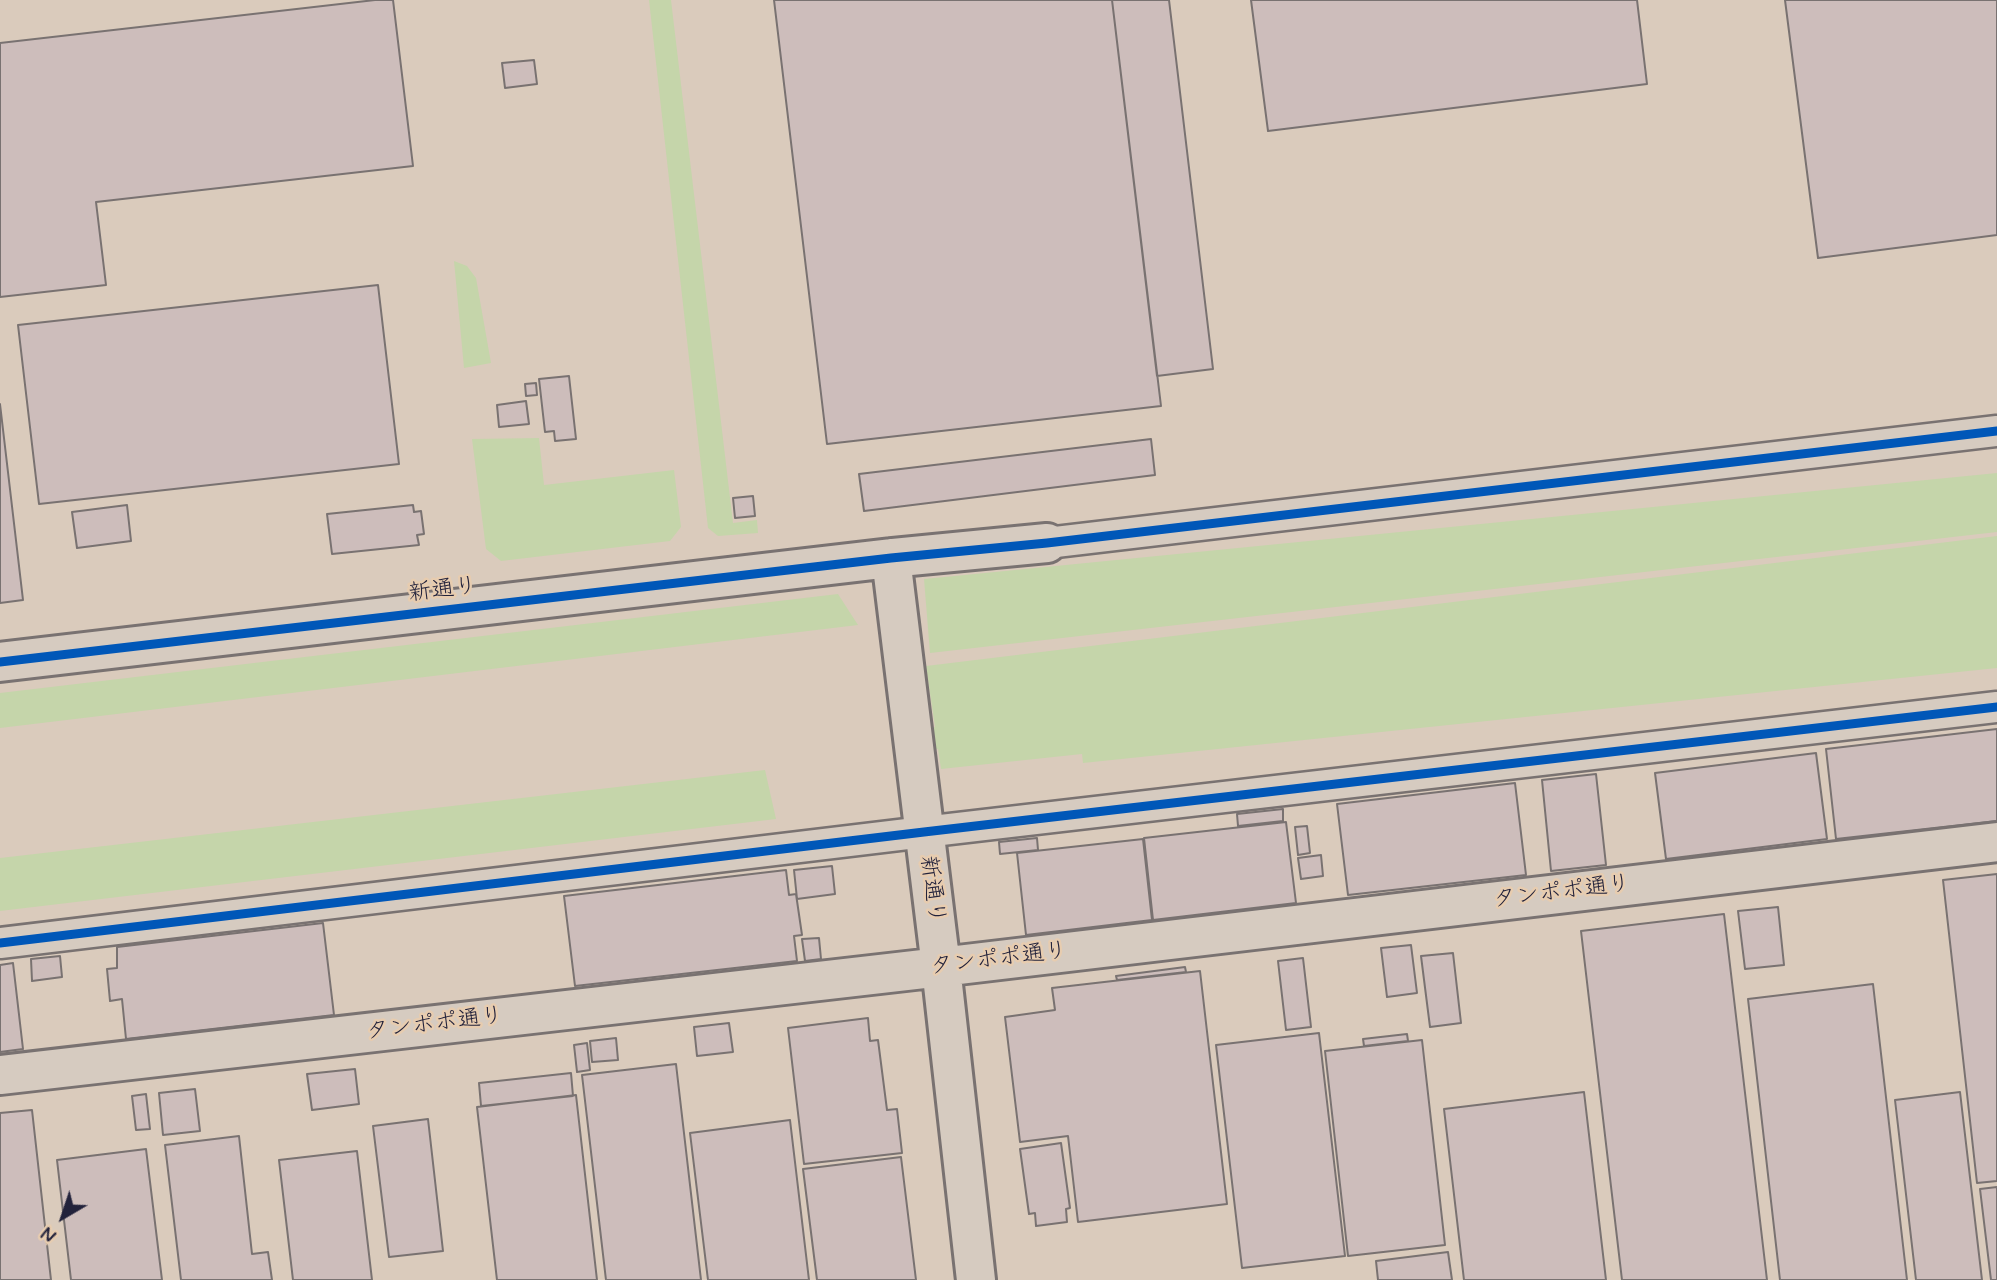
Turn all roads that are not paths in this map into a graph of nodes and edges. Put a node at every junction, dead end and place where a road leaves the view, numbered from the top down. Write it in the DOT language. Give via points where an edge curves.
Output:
graph roads {
  1 [pos="1997,431"];
  2 [pos="1047,543"];
  3 [pos="891,558"];
  4 [pos="0,662"];
  5 [pos="1997,707"];
  6 [pos="924,832"];
  7 [pos="1997,842"];
  8 [pos="0,943"];
  9 [pos="941,967"];
  10 [pos="0,1075"];
  11 [pos="976,1280"];
  1 -- 2 [label="street"];
  2 -- 3 [label="street"];
  3 -- 4 [label="street, 新通り"];
  3 -- 6 [label="street, 新通り"];
  5 -- 6 [label="street"];
  6 -- 8 [label="street"];
  6 -- 9 [label="street, 新通り"];
  7 -- 9 [label="street, タンポポ通り"];
  9 -- 10 [label="street, タンポポ通り"];
  9 -- 11 [label="street, 新通り"];
}
